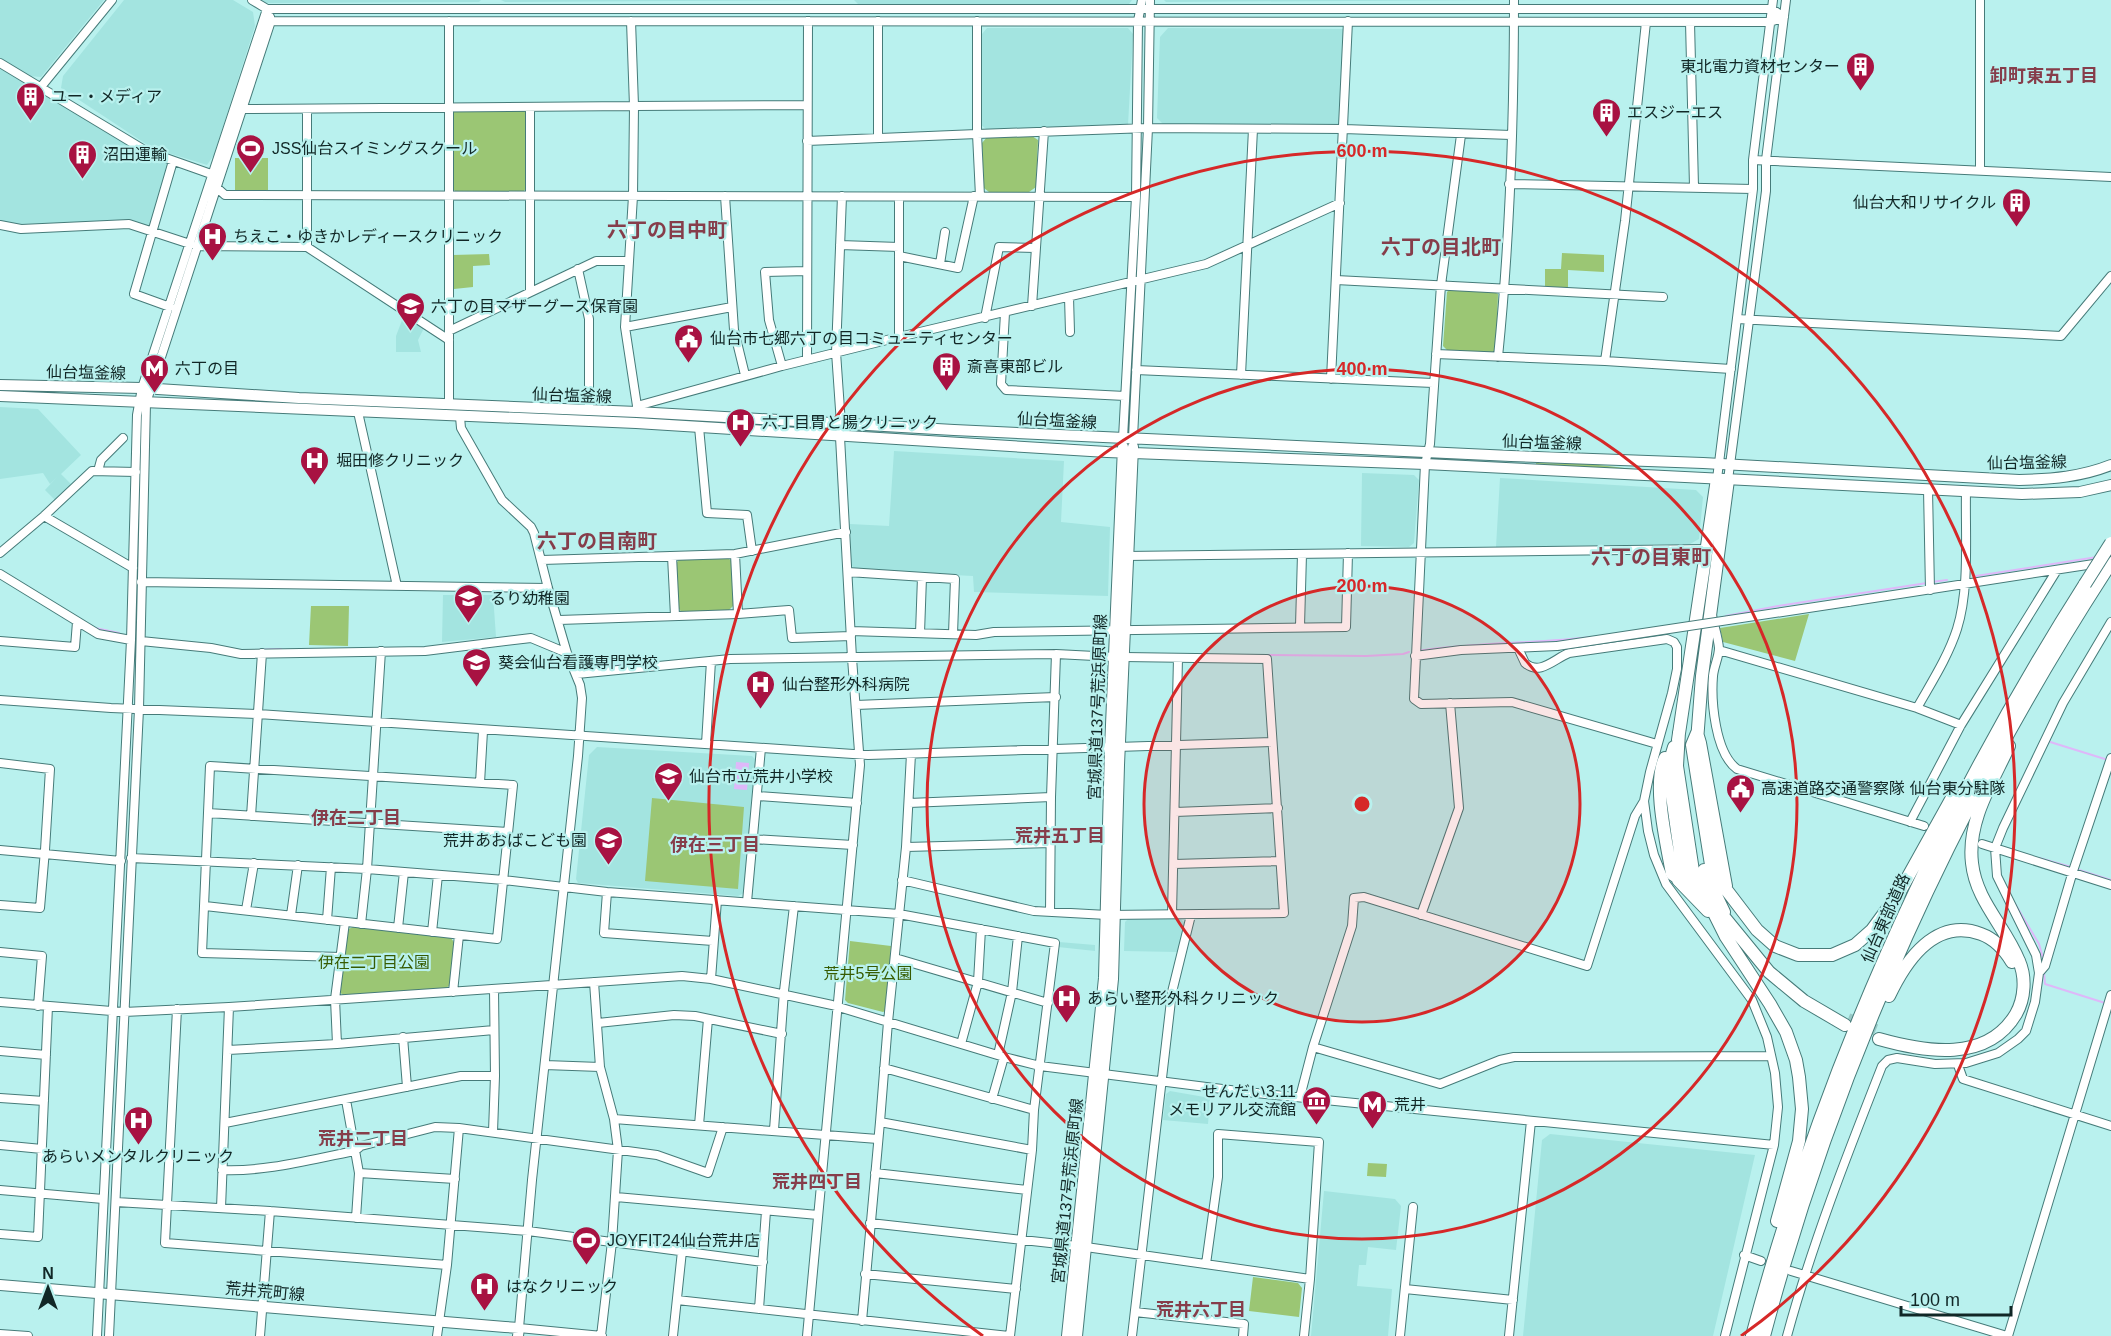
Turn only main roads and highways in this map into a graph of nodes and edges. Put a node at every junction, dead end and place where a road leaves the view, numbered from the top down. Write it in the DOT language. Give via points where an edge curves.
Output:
graph roads {
  1 [pos="0,385"];
  2 [pos="0,396"];
  3 [pos="637,414"];
  4 [pos="1128,438"];
  5 [pos="1128,452"];
  6 [pos="2111,465"];
  7 [pos="1723,480"];
  8 [pos="2111,485"];
  9 [pos="2111,543"];
  10 [pos="2111,562"];
  11 [pos="2089,586"];
  12 [pos="2068,630"];
  13 [pos="2021,689"];
  14 [pos="1679,732"];
  15 [pos="1697,732"];
  16 [pos="1727,869"];
  17 [pos="1708,871"];
  18 [pos="1672,874"];
  19 [pos="1727,891"];
  20 [pos="1705,896"];
  21 [pos="1730,917"];
  22 [pos="1847,1022"];
  23 [pos="1824,1145"];
  24 [pos="1082,1246"];
  25 [pos="0,1285"];
  26 [pos="519,1332"];
  27 [pos="1067,1336"];
  28 [pos="1077,1336"];
  29 [pos="1751,1336"];
  30 [pos="1764,1336"];
  1 -- 3 [label="main road, 仙台塩釜線"];
  2 -- 3 [label="main road, 仙台塩釜線" via="460,417"];
  3 -- 4 [label="main road, 仙台塩釜線"];
  3 -- 5 [label="main road, 仙台塩釜線" via="699,427"];
  4 -- 5 [label="main road, 宮城県道137号荒浜原町線"];
  4 -- 6 [label="main road, 仙台塩釜線" via="2019,480 2050,480"];
  5 -- 7 [label="main road, 仙台塩釜線"];
  5 -- 24 [label="main road, 宮城県道137号荒浜原町線" via="1112,914"];
  7 -- 8 [label="main road, 仙台塩釜線" via="2054,494"];
  7 -- 14 [label="highway"];
  7 -- 15 [label="highway"];
  9 -- 11 [label="highway, 仙台東部道路, bridge"];
  10 -- 11 [label="highway, 仙台東部道路"];
  11 -- 12 [label="highway, 仙台東部道路"];
  11 -- 13 [label="highway, 仙台東部道路"];
  12 -- 23 [label="highway, 仙台東部道路" via="2006,736 1947,851 1893,968"];
  12 -- 23 [label="highway" via="1986,795 1972,838 1976,885 2022,971 2018,1010 2006,1028 1984,1043 1968,1048 1932,1050 1880,1036 1934,1043 1962,1042 1985,1035 2002,1021 2013,1002 2016,981 2011,960 1996,942 1965,930 1940,935 1921,947 1891,993"];
  13 -- 21 [label="highway" via="1990,729 1899,893 1864,938 1832,955 1798,955 1775,946"];
  13 -- 29 [label="highway, 仙台東部道路" via="1938,843 1861,1012 1796,1190"];
  14 -- 17 [label="highway"];
  14 -- 18 [label="highway" via="1660,768"];
  14 -- 20 [label="highway" via="1672,766 1688,872"];
  15 -- 16 [label="highway" via="1711,772"];
  15 -- 17 [label="highway" via="1692,745"];
  15 -- 19 [label="highway" via="1717,870"];
  16 -- 19 [label="highway"];
  16 -- 21 [label="highway" via="1732,890"];
  17 -- 19 [label="highway"];
  17 -- 20 [label="highway"];
  17 -- 21 [label="highway"];
  18 -- 20 [label="highway"];
  18 -- 21 [label="highway"];
  19 -- 21 [label="highway"];
  20 -- 21 [label="highway"];
  21 -- 22 [label="highway" via="1791,983"];
  21 -- 29 [label="highway" via="1786,1032 1802,1093 1798,1141 1764,1268"];
  23 -- 30 [label="highway, 仙台東部道路"];
  24 -- 27 [label="main road, 宮城県道137号荒浜原町線"];
  24 -- 28 [label="main road, 宮城県道137号荒浜原町線"];
  25 -- 26 [label="main road, 荒井荒町線" via="439,1321"];
}
